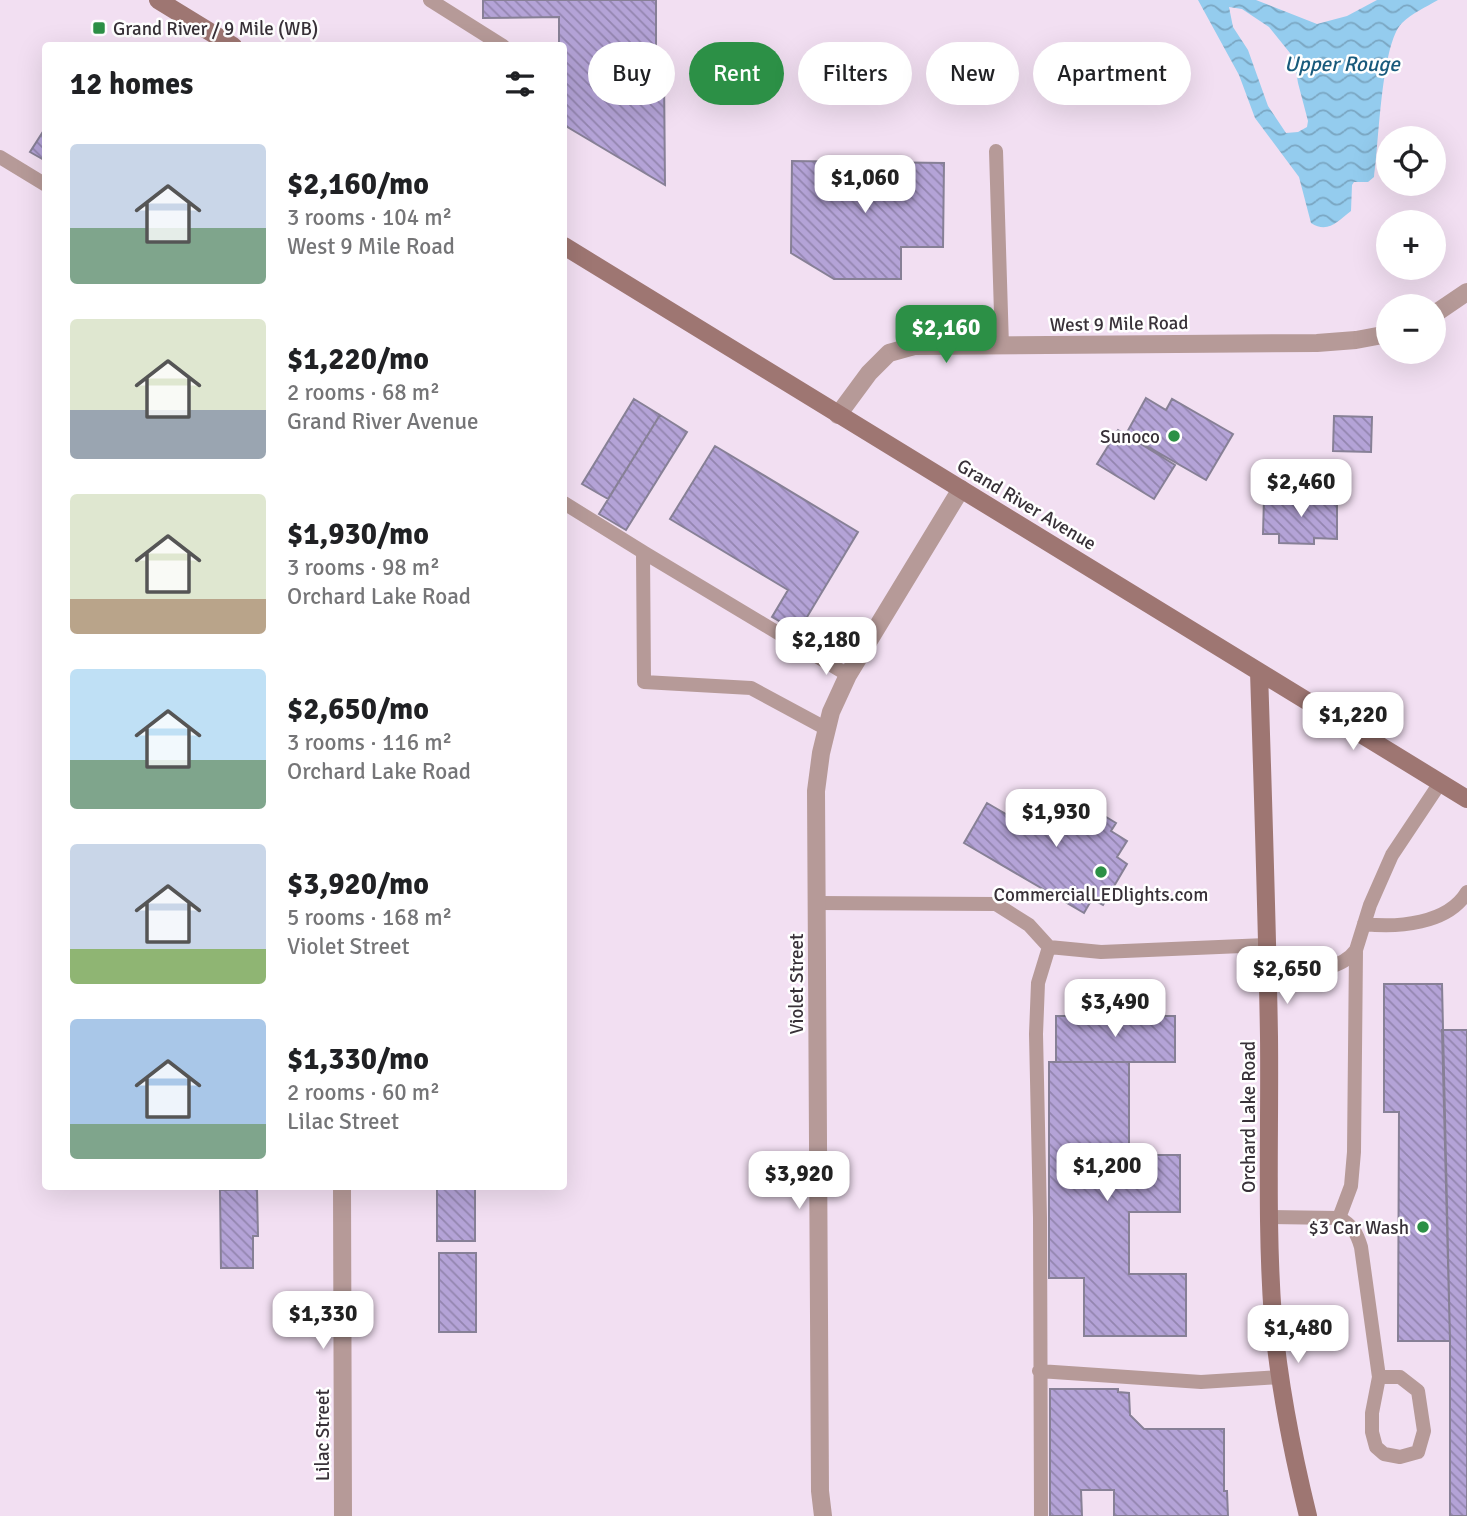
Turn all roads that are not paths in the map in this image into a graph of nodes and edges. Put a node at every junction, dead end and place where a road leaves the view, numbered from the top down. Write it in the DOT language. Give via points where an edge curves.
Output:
graph roads {
  1 [pos="158,0"];
  2 [pos="430,0"];
  3 [pos="226,42"];
  4 [pos="497,42"];
  5 [pos="996,151"];
  6 [pos="0,158"];
  7 [pos="42,183"];
  8 [pos="567,248"];
  9 [pos="1467,292"];
  10 [pos="1446,306"];
  11 [pos="1376,336"];
  12 [pos="1002,346"];
  13 [pos="838,415"];
  14 [pos="961,489"];
  15 [pos="567,505"];
  16 [pos="643,552"];
  17 [pos="1259,672"];
  18 [pos="848,675"];
  19 [pos="827,729"];
  20 [pos="1440,783"];
  21 [pos="1467,799"];
  22 [pos="1467,892"];
  23 [pos="817,904"];
  24 [pos="1364,924"];
  25 [pos="1266,946"];
  26 [pos="1049,947"];
  27 [pos="1356,950"];
  28 [pos="1267,976"];
  29 [pos="342,1190"];
  30 [pos="1269,1217"];
  31 [pos="1339,1218"];
  32 [pos="1039,1371"];
  33 [pos="1280,1377"];
  34 [pos="1379,1377"];
  35 [pos="343,1516"];
  36 [pos="823,1516"];
  37 [pos="1041,1516"];
  38 [pos="1308,1516"];
  1 -- 3 [label="main road"];
  2 -- 4 [label="lane"];
  5 -- 12 [label="lane"];
  6 -- 7 [label="lane"];
  8 -- 13 [label="main road, Grand River Avenue"];
  9 -- 10 [label="street"];
  11 -- 12 [label="street, West 9 Mile Road" via="1317,343"];
  12 -- 13 [label="street, West 9 Mile Road" via="914,346 889,353"];
  13 -- 14 [label="main road, Grand River Avenue"];
  14 -- 17 [label="main road, Grand River Avenue"];
  14 -- 18 [label="street, Violet Street"];
  15 -- 16 [label="lane"];
  16 -- 18 [label="lane"];
  16 -- 19 [label="lane" via="643,682 751,688"];
  17 -- 20 [label="main road, Grand River Avenue"];
  17 -- 25 [label="main road, Orchard Lake Road"];
  18 -- 19 [label="street, Violet Street"];
  19 -- 23 [label="street, Violet Street" via="816,791"];
  20 -- 21 [label="main road, Grand River Avenue"];
  20 -- 24 [label="lane" via="1392,855"];
  22 -- 24 [label="lane" via="1444,914 1414,923"];
  23 -- 26 [label="lane" via="996,904 1029,925"];
  23 -- 36 [label="street, Violet Street"];
  24 -- 27 [label="lane"];
  25 -- 26 [label="lane" via="1101,952"];
  25 -- 28 [label="main road, Orchard Lake Road"];
  26 -- 32 [label="lane" via="1038,983 1036,1034"];
  27 -- 28 [label="lane" via="1336,966"];
  27 -- 31 [label="lane" via="1354,1152 1351,1186"];
  28 -- 30 [label="main road, Orchard Lake Road"];
  29 -- 35 [label="street, Lilac Street"];
  30 -- 31 [label="lane"];
  30 -- 33 [label="main road, Orchard Lake Road"];
  31 -- 34 [label="lane" via="1357,1233 1362,1247"];
  32 -- 33 [label="lane" via="1201,1382"];
  32 -- 37 [label="lane"];
  33 -- 38 [label="main road, Orchard Lake Road"];
  34 -- 34 [label="lane" via="1371,1432 1376,1447 1400,1457 1418,1452 1424,1431 1418,1391 1400,1377"];
}
